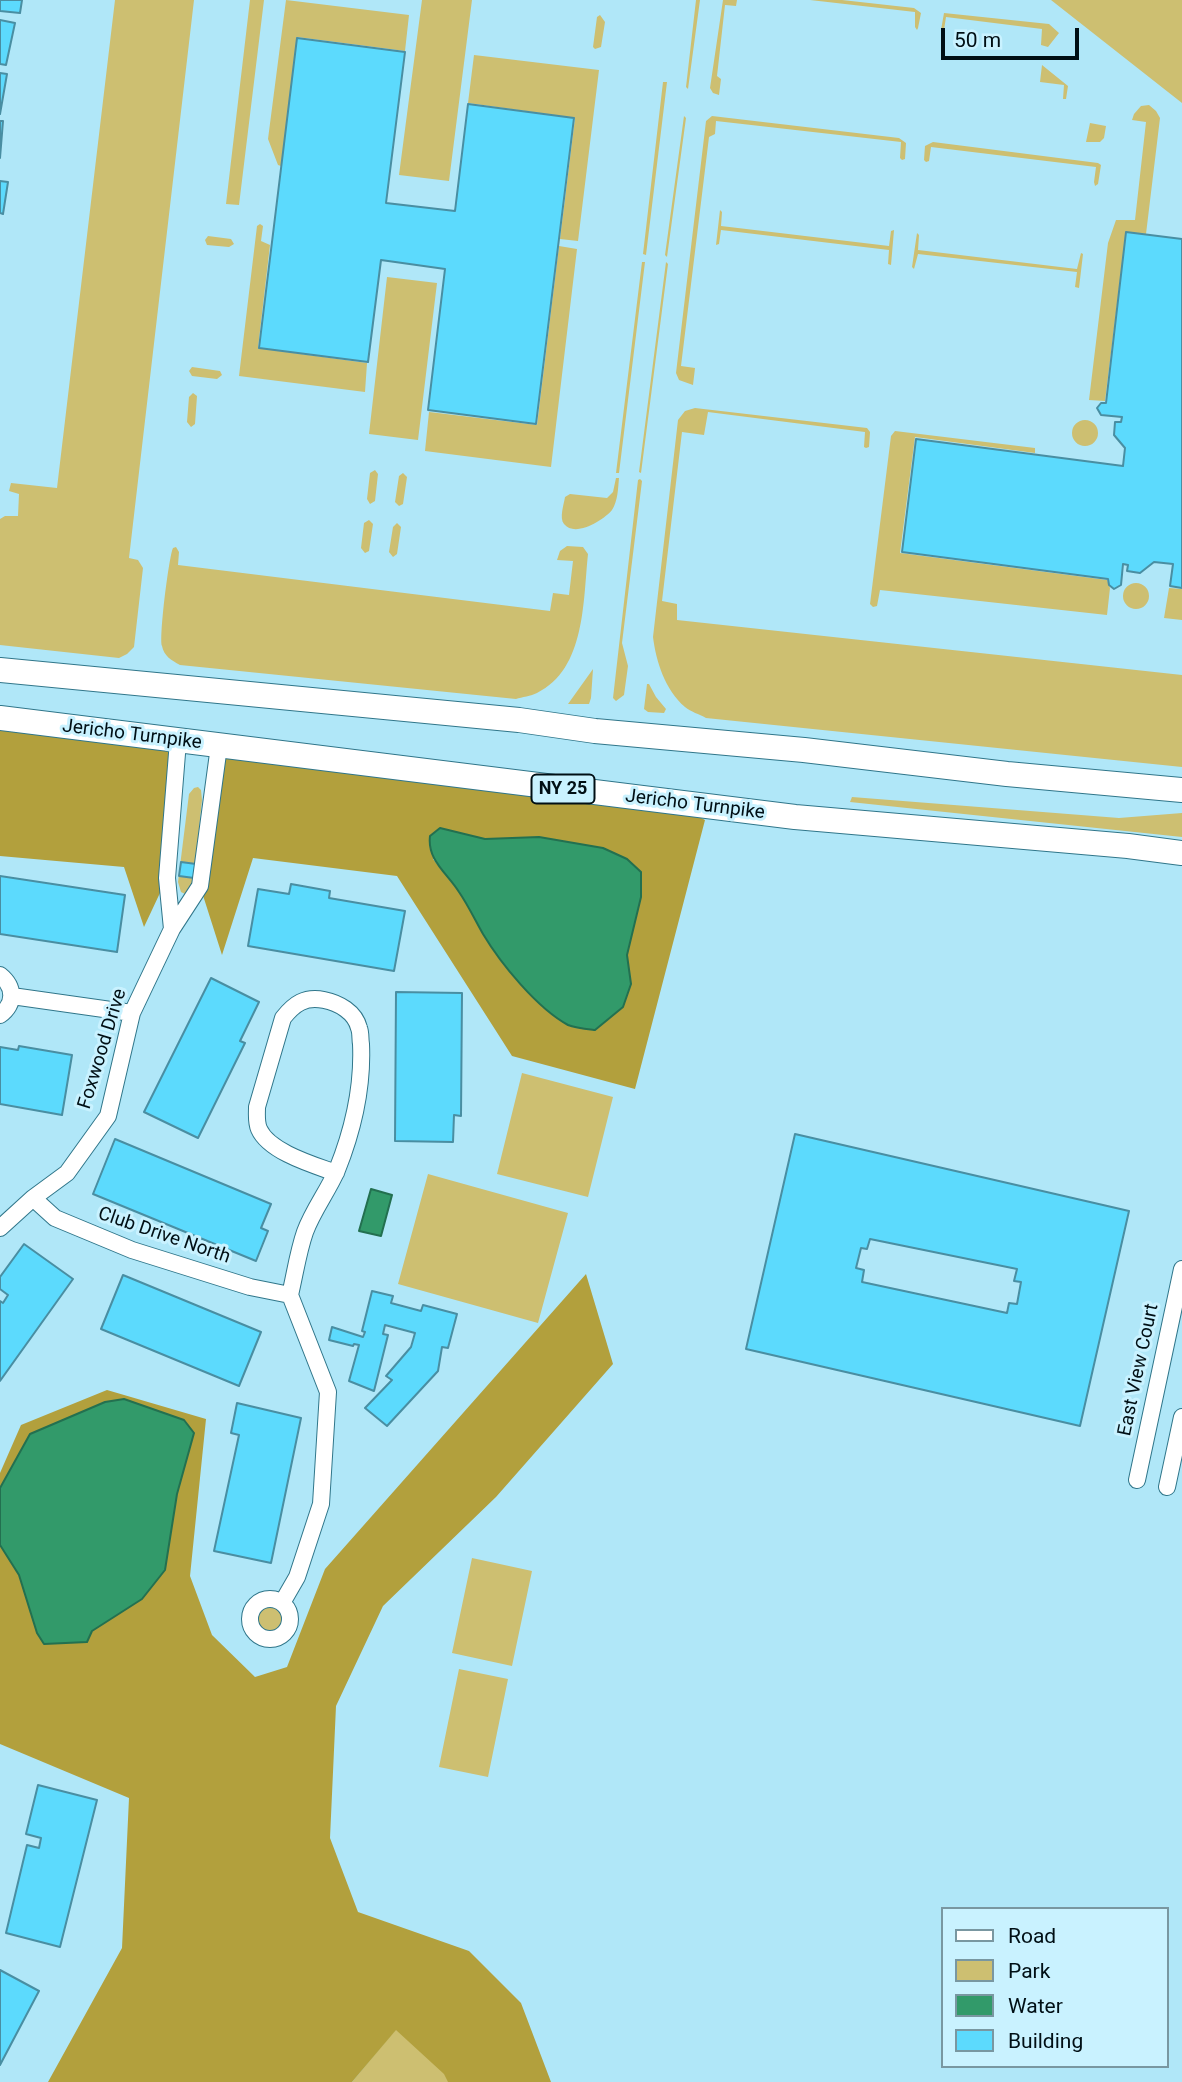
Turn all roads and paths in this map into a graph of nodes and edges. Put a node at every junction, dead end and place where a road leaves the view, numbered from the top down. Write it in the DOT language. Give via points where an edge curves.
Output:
graph roads {
  1 [pos="0,670"];
  2 [pos="0,718"];
  3 [pos="178,741"];
  4 [pos="219,746"];
  5 [pos="1182,790"];
  6 [pos="1182,853"];
  7 [pos="172,929"];
  8 [pos="0,975"];
  9 [pos="12,996"];
  10 [pos="132,1013"];
  11 [pos="0,1015"];
  12 [pos="335,1173"];
  13 [pos="33,1198"];
  14 [pos="0,1228"];
  15 [pos="1182,1269"];
  16 [pos="290,1295"];
  17 [pos="1182,1417"];
  18 [pos="1137,1480"];
  19 [pos="1167,1487"];
  20 [pos="282,1603"];
  1 -- 5 [label="main road"];
  2 -- 3 [label="main road, Jericho Turnpike / NY 25"];
  3 -- 4 [label="main road, Jericho Turnpike / NY 25"];
  3 -- 7 [label="street" via="167,878"];
  4 -- 6 [label="main road, Jericho Turnpike / NY 25" via="795,817"];
  4 -- 7 [label="street, Foxwood Drive" via="200,886"];
  7 -- 10 [label="street, Foxwood Drive"];
  8 -- 9 [label="street"];
  9 -- 10 [label="street"];
  9 -- 11 [label="street"];
  10 -- 13 [label="street, Foxwood Drive" via="107,1116 66,1172"];
  12 -- 12 [label="street" via="355,1115 362,1059 359,1027 350,1012 334,1002 304,999 283,1018 257,1107 257,1123 272,1143"];
  12 -- 16 [label="street" via="305,1232"];
  13 -- 14 [label="street, Foxwood Drive"];
  13 -- 16 [label="street, Club Drive North" via="55,1218 132,1250"];
  15 -- 18 [label="street, East View Court"];
  16 -- 20 [label="street" via="328,1392 321,1504 294,1583"];
  17 -- 19 [label="street"];
}
